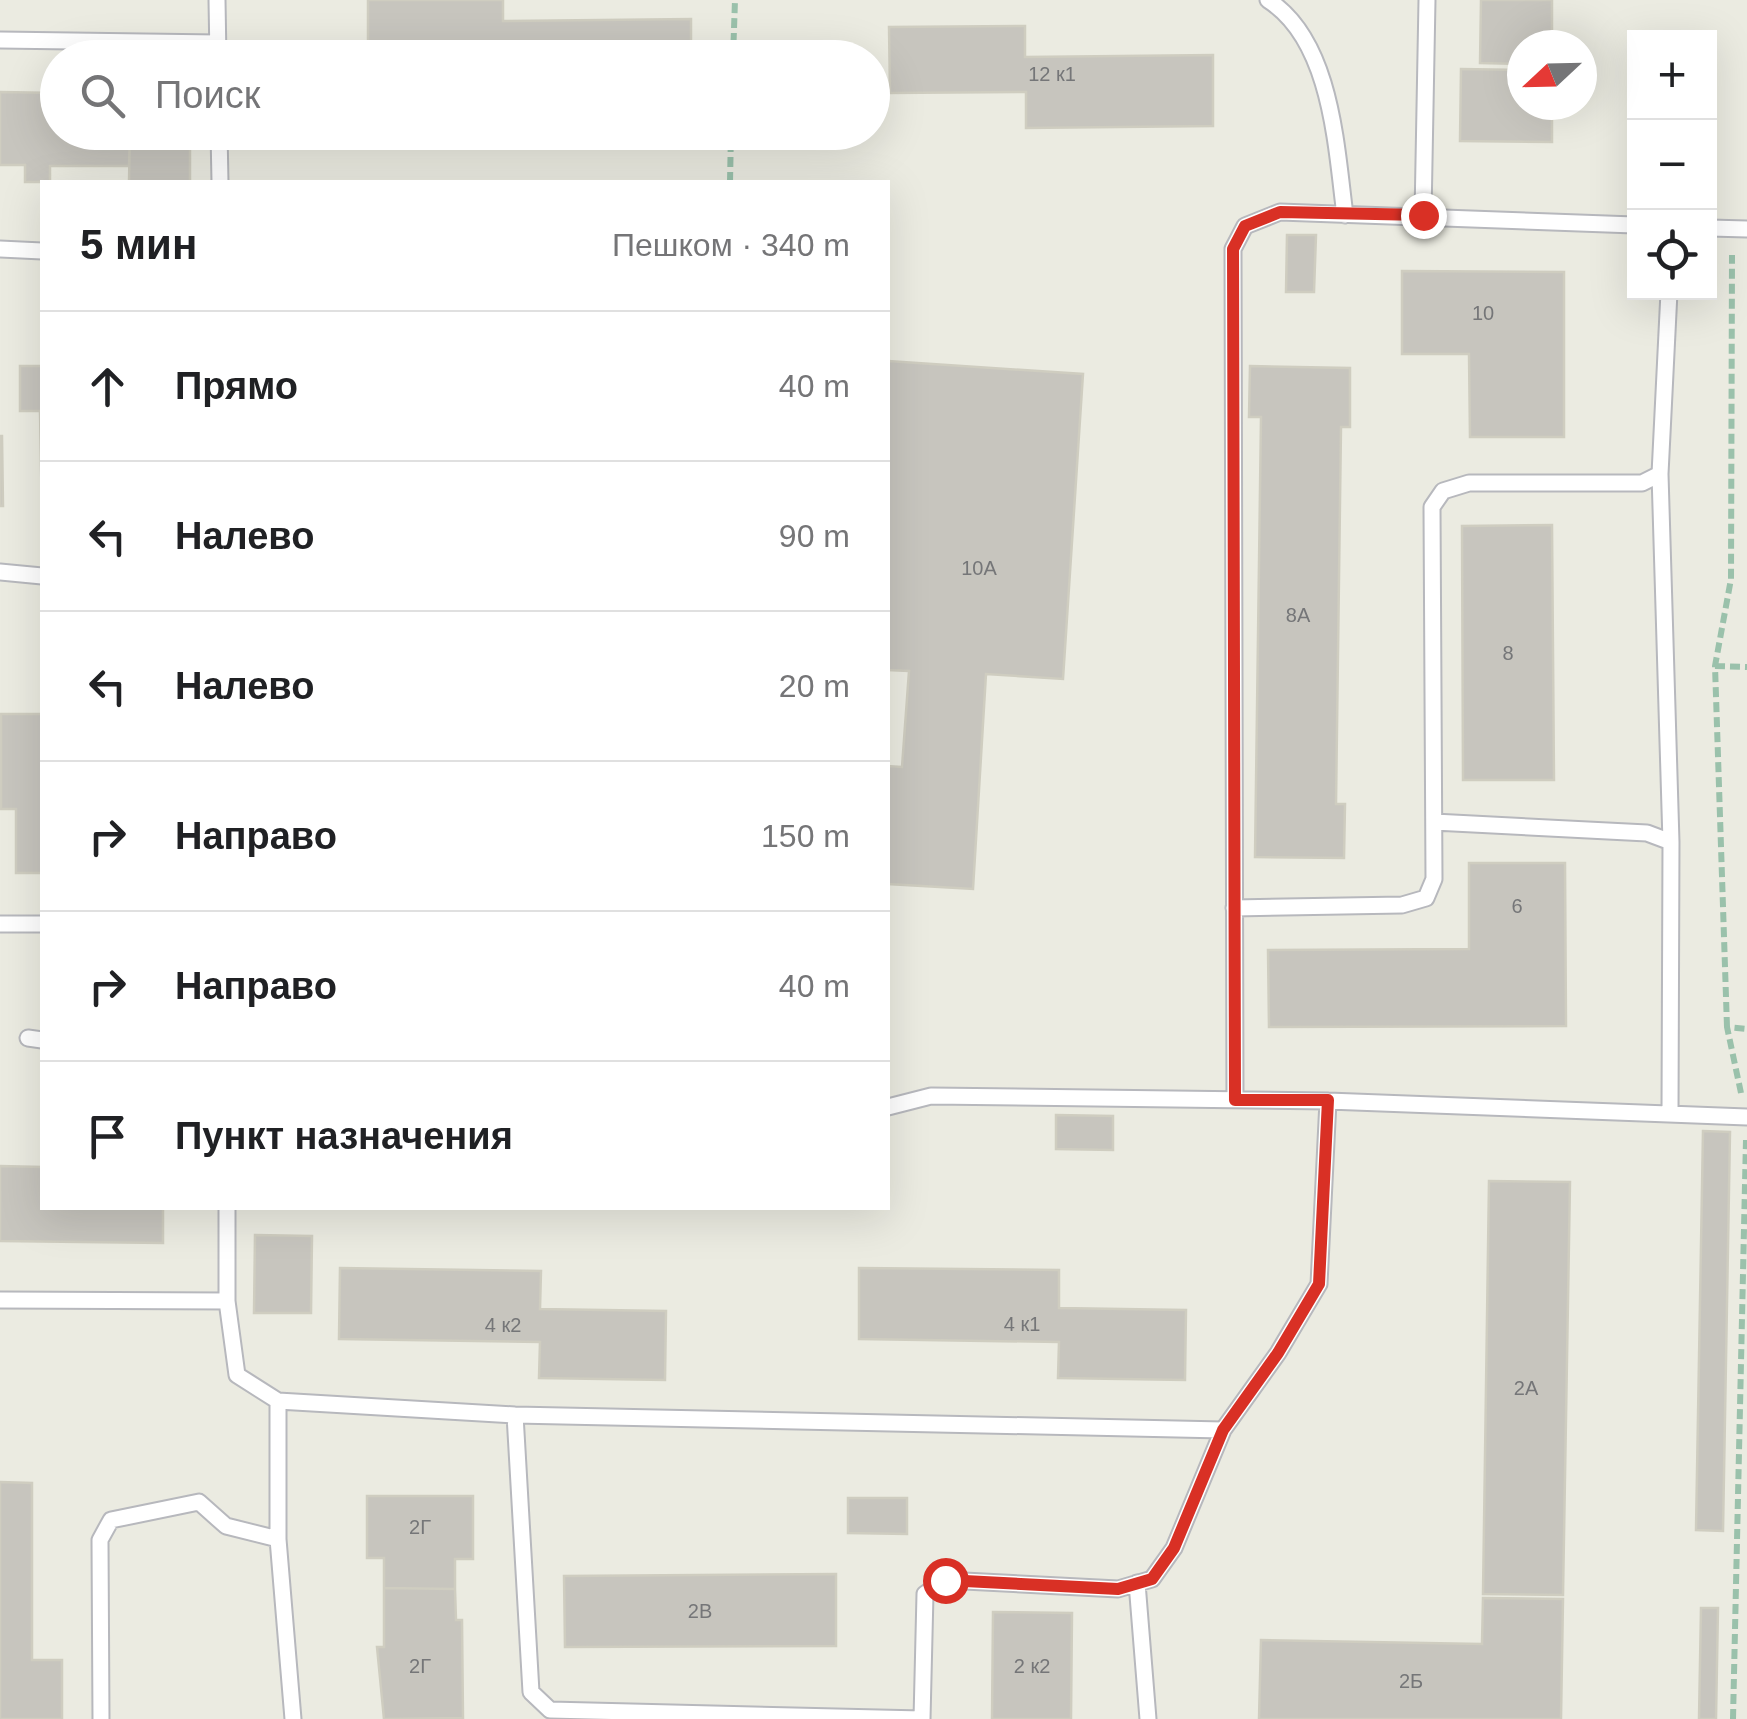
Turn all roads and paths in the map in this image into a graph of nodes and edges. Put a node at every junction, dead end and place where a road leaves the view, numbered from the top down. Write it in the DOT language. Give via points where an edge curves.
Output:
graph roads {
  1 [pos="218,0"];
  2 [pos="734,0"];
  3 [pos="1268,0"];
  4 [pos="1427,0"];
  5 [pos="0,40"];
  6 [pos="218,40"];
  7 [pos="733,40"];
  8 [pos="40,42"];
  9 [pos="219,150"];
  10 [pos="731,150"];
  11 [pos="220,180"];
  12 [pos="730,180"];
  13 [pos="1345,214"];
  14 [pos="1423,215"];
  15 [pos="1627,225"];
  16 [pos="1740,228"];
  17 [pos="0,250"];
  18 [pos="40,251"];
  19 [pos="1668,300"];
  20 [pos="1660,474"];
  21 [pos="0,572"];
  22 [pos="40,576"];
  23 [pos="1715,666"];
  24 [pos="1747,667"];
  25 [pos="1434,822"];
  26 [pos="1670,842"];
  27 [pos="1234,908"];
  28 [pos="0,924"];
  29 [pos="40,924"];
  30 [pos="1727,1027"];
  31 [pos="1747,1029"];
  32 [pos="1235,1100"];
  33 [pos="1328,1100"];
  34 [pos="890,1106"];
  35 [pos="1670,1112"];
  36 [pos="1747,1116"];
  37 [pos="228,1210"];
  38 [pos="0,1300"];
  39 [pos="226,1301"];
  40 [pos="278,1401"];
  41 [pos="514,1414"];
  42 [pos="1223,1430"];
  43 [pos="278,1539"];
  44 [pos="1137,1583"];
  45 [pos="582,1715"];
  46 [pos="101,1719"];
  47 [pos="292,1719"];
  48 [pos="1148,1719"];
  49 [pos="1733,1719"];
  1 -- 6 [label="lane"];
  2 -- 7 [label="path"];
  3 -- 13 [label="lane" via="1283,10 1318,66 1333,119"];
  4 -- 14 [label="lane"];
  5 -- 8 [label="lane"];
  9 -- 11 [label="lane"];
  10 -- 12 [label="path"];
  13 -- 14 [label="lane"];
  13 -- 27 [label="lane" via="1280,212 1245,226 1233,249"];
  14 -- 15 [label="lane"];
  16 -- 23 [label="path" via="1731,579"];
  17 -- 18 [label="lane"];
  19 -- 20 [label="lane"];
  20 -- 25 [label="lane" via="1642,483 1468,483 1444,491 1432,507"];
  20 -- 26 [label="lane"];
  21 -- 22 [label="lane"];
  23 -- 24 [label="path"];
  23 -- 30 [label="path"];
  25 -- 26 [label="lane" via="1647,833"];
  25 -- 27 [label="lane" via="1434,879 1426,898 1402,905"];
  26 -- 35 [label="lane"];
  27 -- 32 [label="lane"];
  28 -- 29 [label="lane"];
  30 -- 31 [label="path"];
  30 -- 36 [label="path"];
  32 -- 33 [label="lane"];
  32 -- 34 [label="lane" via="931,1096"];
  33 -- 35 [label="lane"];
  33 -- 42 [label="lane" via="1319,1284"];
  35 -- 36 [label="lane"];
  36 -- 49 [label="path"];
  37 -- 39 [label="lane"];
  38 -- 39 [label="lane"];
  39 -- 40 [label="lane" via="238,1375"];
  40 -- 41 [label="lane"];
  40 -- 43 [label="lane"];
  41 -- 42 [label="lane"];
  41 -- 45 [label="lane" via="531,1692 550,1710"];
  42 -- 44 [label="lane" via="1174,1548 1152,1579"];
  43 -- 46 [label="lane" via="226,1526 199,1502 111,1520 100,1540"];
  43 -- 47 [label="lane"];
  44 -- 45 [label="lane" via="1118,1589 945,1580 925,1594 922,1719"];
  44 -- 48 [label="lane"];
}
